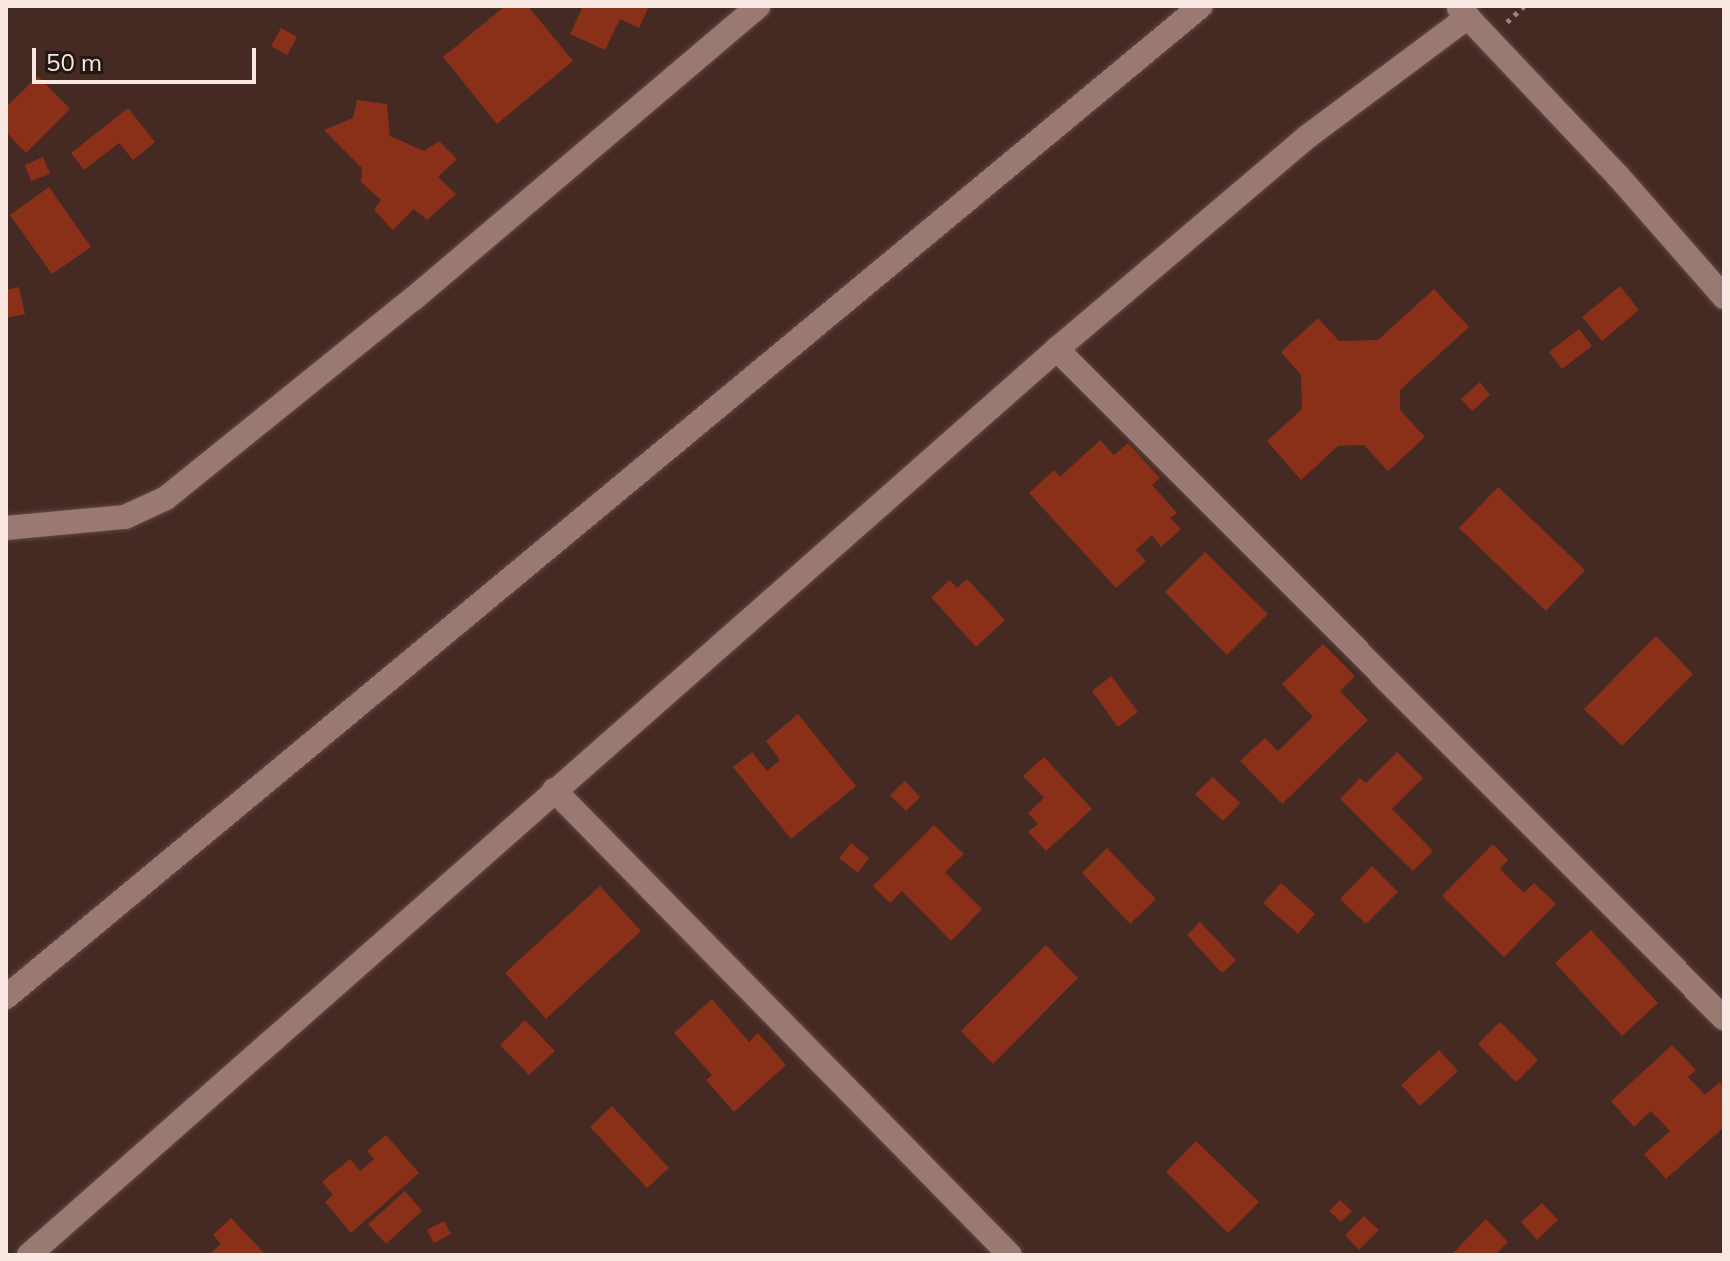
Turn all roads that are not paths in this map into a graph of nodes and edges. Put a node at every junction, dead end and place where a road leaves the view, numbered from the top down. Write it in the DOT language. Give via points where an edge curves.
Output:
graph roads {
  1 [pos="758,6"];
  2 [pos="1201,6"];
  3 [pos="1462,12"];
  4 [pos="1724,297"];
  5 [pos="1057,349"];
  6 [pos="6,528"];
  7 [pos="554,790"];
  8 [pos="6,997"];
  9 [pos="1724,1018"];
  10 [pos="29,1255"];
  11 [pos="1010,1255"];
  1 -- 6 [label="street" via="413,299 166,498 125,517"];
  2 -- 8 [label="street"];
  3 -- 4 [label="street"];
  3 -- 5 [label="street"];
  5 -- 7 [label="street"];
  5 -- 9 [label="street"];
  7 -- 10 [label="street"];
  7 -- 11 [label="street"];
}
